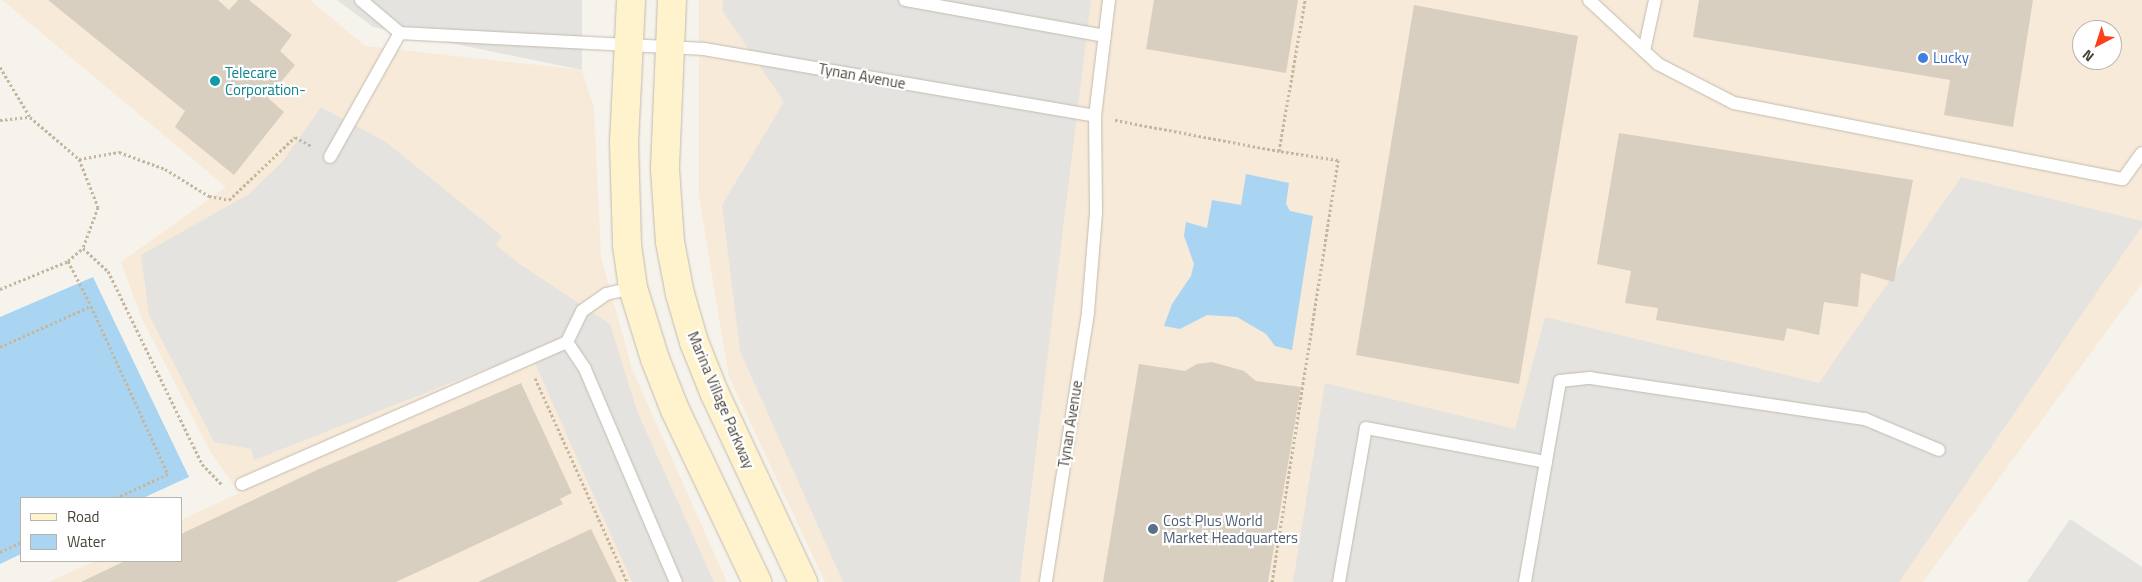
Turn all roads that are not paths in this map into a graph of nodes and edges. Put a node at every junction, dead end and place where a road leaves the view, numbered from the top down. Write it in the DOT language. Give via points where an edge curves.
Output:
graph roads {
  1 [pos="361,0"];
  2 [pos="631,0"];
  3 [pos="672,0"];
  4 [pos="905,0"];
  5 [pos="1109,0"];
  6 [pos="1589,0"];
  7 [pos="1655,0"];
  8 [pos="400,32"];
  9 [pos="1104,36"];
  10 [pos="629,46"];
  11 [pos="670,48"];
  12 [pos="1644,51"];
  13 [pos="1095,116"];
  14 [pos="2142,153"];
  15 [pos="330,157"];
  16 [pos="633,288"];
  17 [pos="568,342"];
  18 [pos="1939,450"];
  19 [pos="1546,462"];
  20 [pos="242,484"];
  21 [pos="676,582"];
  22 [pos="757,582"];
  23 [pos="803,582"];
  24 [pos="1046,582"];
  25 [pos="1339,582"];
  26 [pos="1525,582"];
  1 -- 8 [label="lane"];
  2 -- 10 [label="street"];
  3 -- 11 [label="street, Marina Village Parkway"];
  4 -- 9 [label="lane"];
  5 -- 9 [label="lane, Tynan Avenue"];
  6 -- 12 [label="lane"];
  7 -- 12 [label="lane"];
  8 -- 10 [label="lane, Tynan Avenue"];
  8 -- 15 [label="lane"];
  9 -- 13 [label="lane, Tynan Avenue"];
  10 -- 11 [label="lane, Tynan Avenue"];
  10 -- 16 [label="street" via="624,194"];
  11 -- 13 [label="lane, Tynan Avenue" via="704,49"];
  11 -- 23 [label="street, Marina Village Parkway" via="665,169 670,242 680,294 714,392"];
  12 -- 14 [label="lane" via="1658,64 1734,103 2123,179"];
  13 -- 24 [label="lane, Tynan Avenue" via="1096,213 1088,313"];
  16 -- 17 [label="lane" via="606,294 582,310"];
  16 -- 22 [label="street" via="675,410"];
  17 -- 20 [label="lane"];
  17 -- 21 [label="lane" via="584,369"];
  18 -- 19 [label="lane" via="1864,419 1590,378 1560,381"];
  19 -- 25 [label="lane" via="1366,428"];
  19 -- 26 [label="lane"];
}
